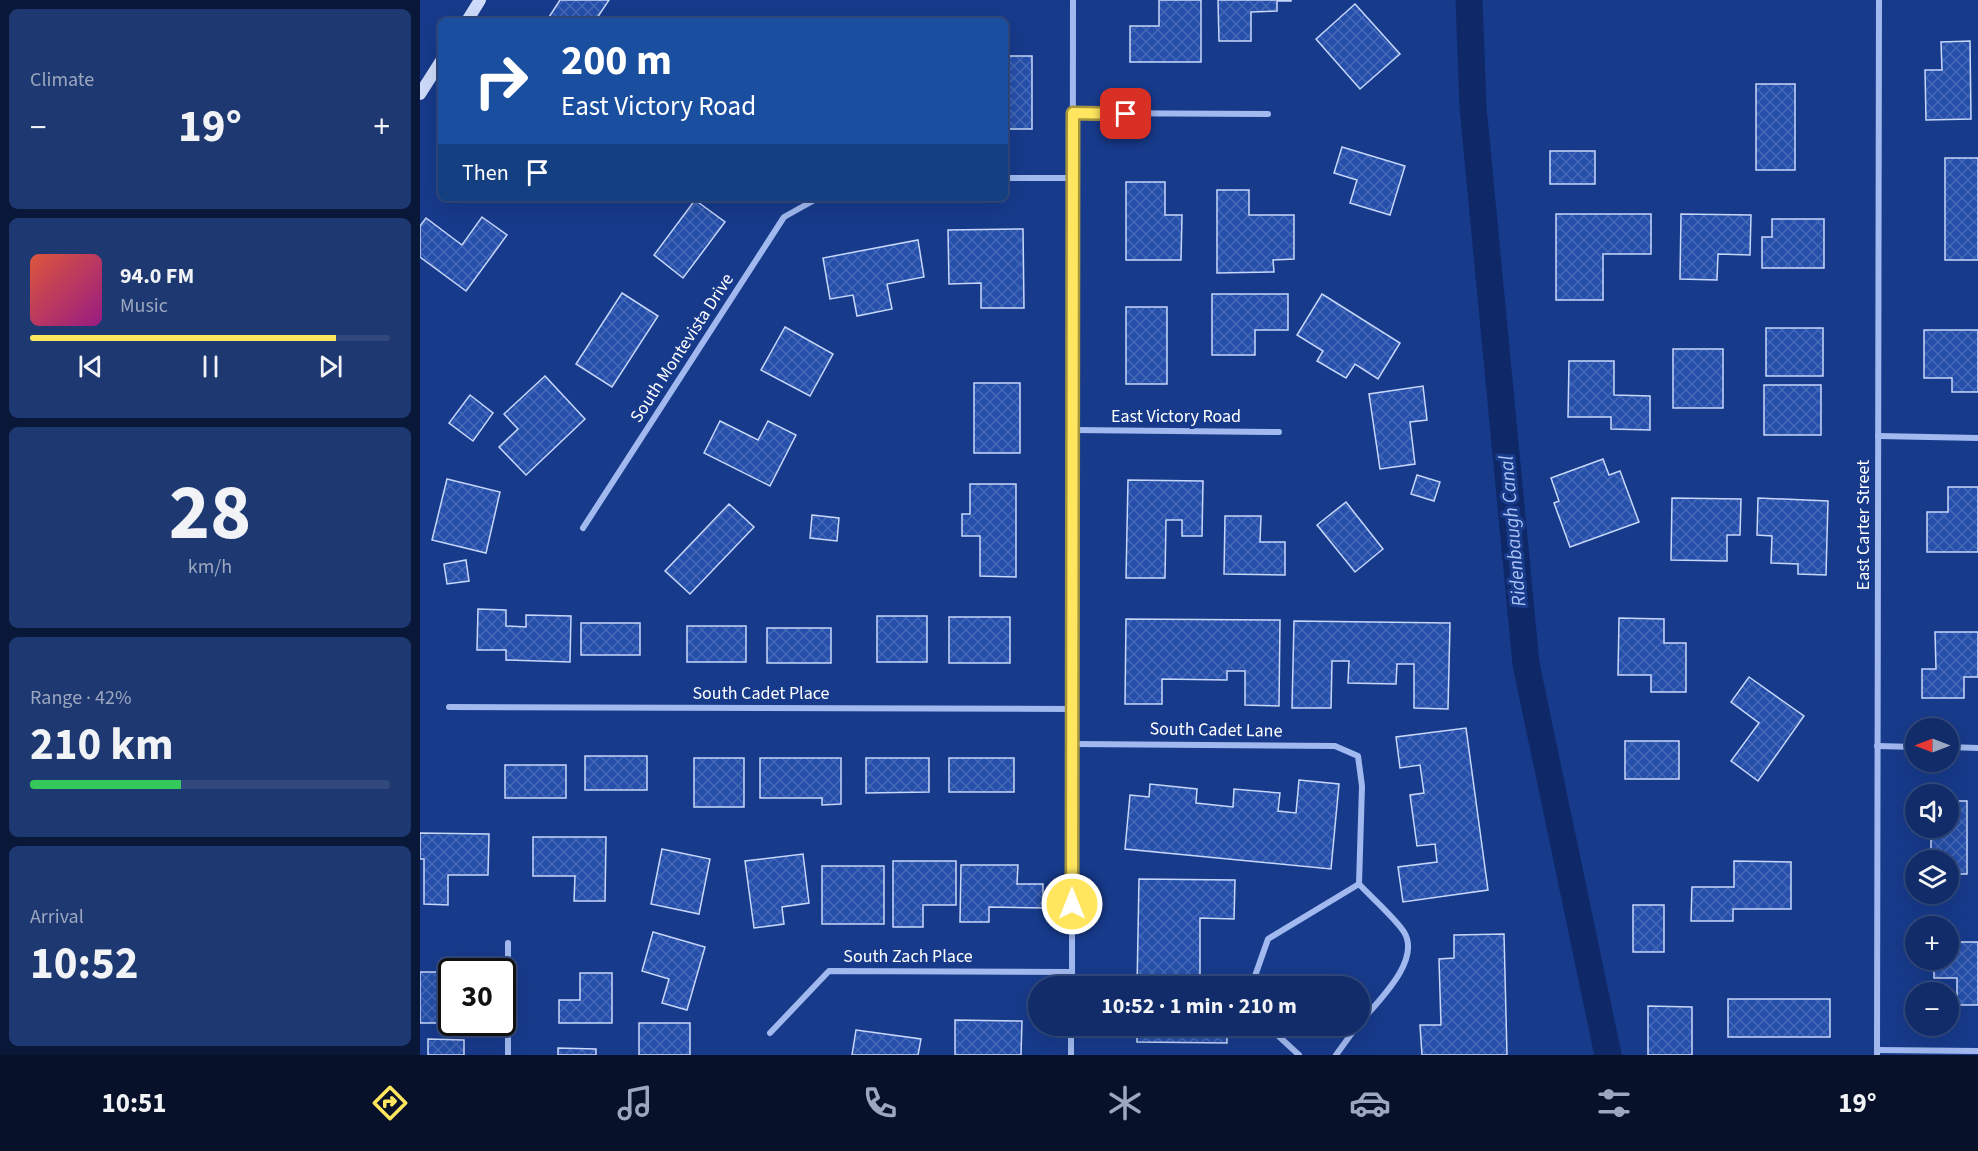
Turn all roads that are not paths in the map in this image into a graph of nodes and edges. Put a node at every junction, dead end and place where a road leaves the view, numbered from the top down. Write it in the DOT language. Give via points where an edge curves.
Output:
graph roads {
  1 [pos="480,0"];
  2 [pos="1073,0"];
  3 [pos="1879,0"];
  4 [pos="469,18"];
  5 [pos="438,66"];
  6 [pos="420,94"];
  7 [pos="1073,113"];
  8 [pos="1268,114"];
  9 [pos="1008,178"];
  10 [pos="1073,178"];
  11 [pos="813,201"];
  12 [pos="1073,430"];
  13 [pos="1279,432"];
  14 [pos="1878,436"];
  15 [pos="1978,438"];
  16 [pos="583,528"];
  17 [pos="449,707"];
  18 [pos="1072,709"];
  19 [pos="1073,744"];
  20 [pos="1877,746"];
  21 [pos="1905,747"];
  22 [pos="1959,747"];
  23 [pos="1978,748"];
  24 [pos="1359,884"];
  25 [pos="508,943"];
  26 [pos="1072,972"];
  27 [pos="1072,976"];
  28 [pos="1255,976"];
  29 [pos="1370,1010"];
  30 [pos="770,1033"];
  31 [pos="1071,1036"];
  32 [pos="1278,1036"];
  33 [pos="1350,1036"];
  34 [pos="1978,1051"];
  35 [pos="1877,1053"];
  36 [pos="508,1055"];
  37 [pos="1071,1055"];
  38 [pos="1299,1055"];
  39 [pos="1336,1055"];
  1 -- 4 [label="street"];
  2 -- 7 [label="street"];
  3 -- 14 [label="street, East Carter Street"];
  5 -- 6 [label="street"];
  7 -- 8 [label="street"];
  7 -- 10 [label="street"];
  9 -- 10 [label="street"];
  10 -- 12 [label="street"];
  11 -- 16 [label="street, South Montevista Drive" via="784,217"];
  12 -- 13 [label="street, East Victory Road"];
  12 -- 18 [label="street"];
  14 -- 15 [label="street"];
  14 -- 20 [label="street, East Carter Street"];
  17 -- 18 [label="street, South Cadet Place"];
  18 -- 19 [label="street"];
  19 -- 24 [label="street, South Cadet Lane" via="1335,746 1358,756 1362,786"];
  19 -- 26 [label="street"];
  20 -- 21 [label="street"];
  20 -- 35 [label="street, East Carter Street"];
  22 -- 23 [label="street"];
  24 -- 28 [label="street" via="1268,939"];
  24 -- 29 [label="street" via="1405,933 1409,950 1403,969"];
  25 -- 36 [label="street"];
  26 -- 27 [label="street"];
  26 -- 30 [label="street, South Zach Place" via="829,971"];
  31 -- 37 [label="street"];
  32 -- 38 [label="street"];
  33 -- 39 [label="street"];
  34 -- 35 [label="street, East Carter Street"];
}
